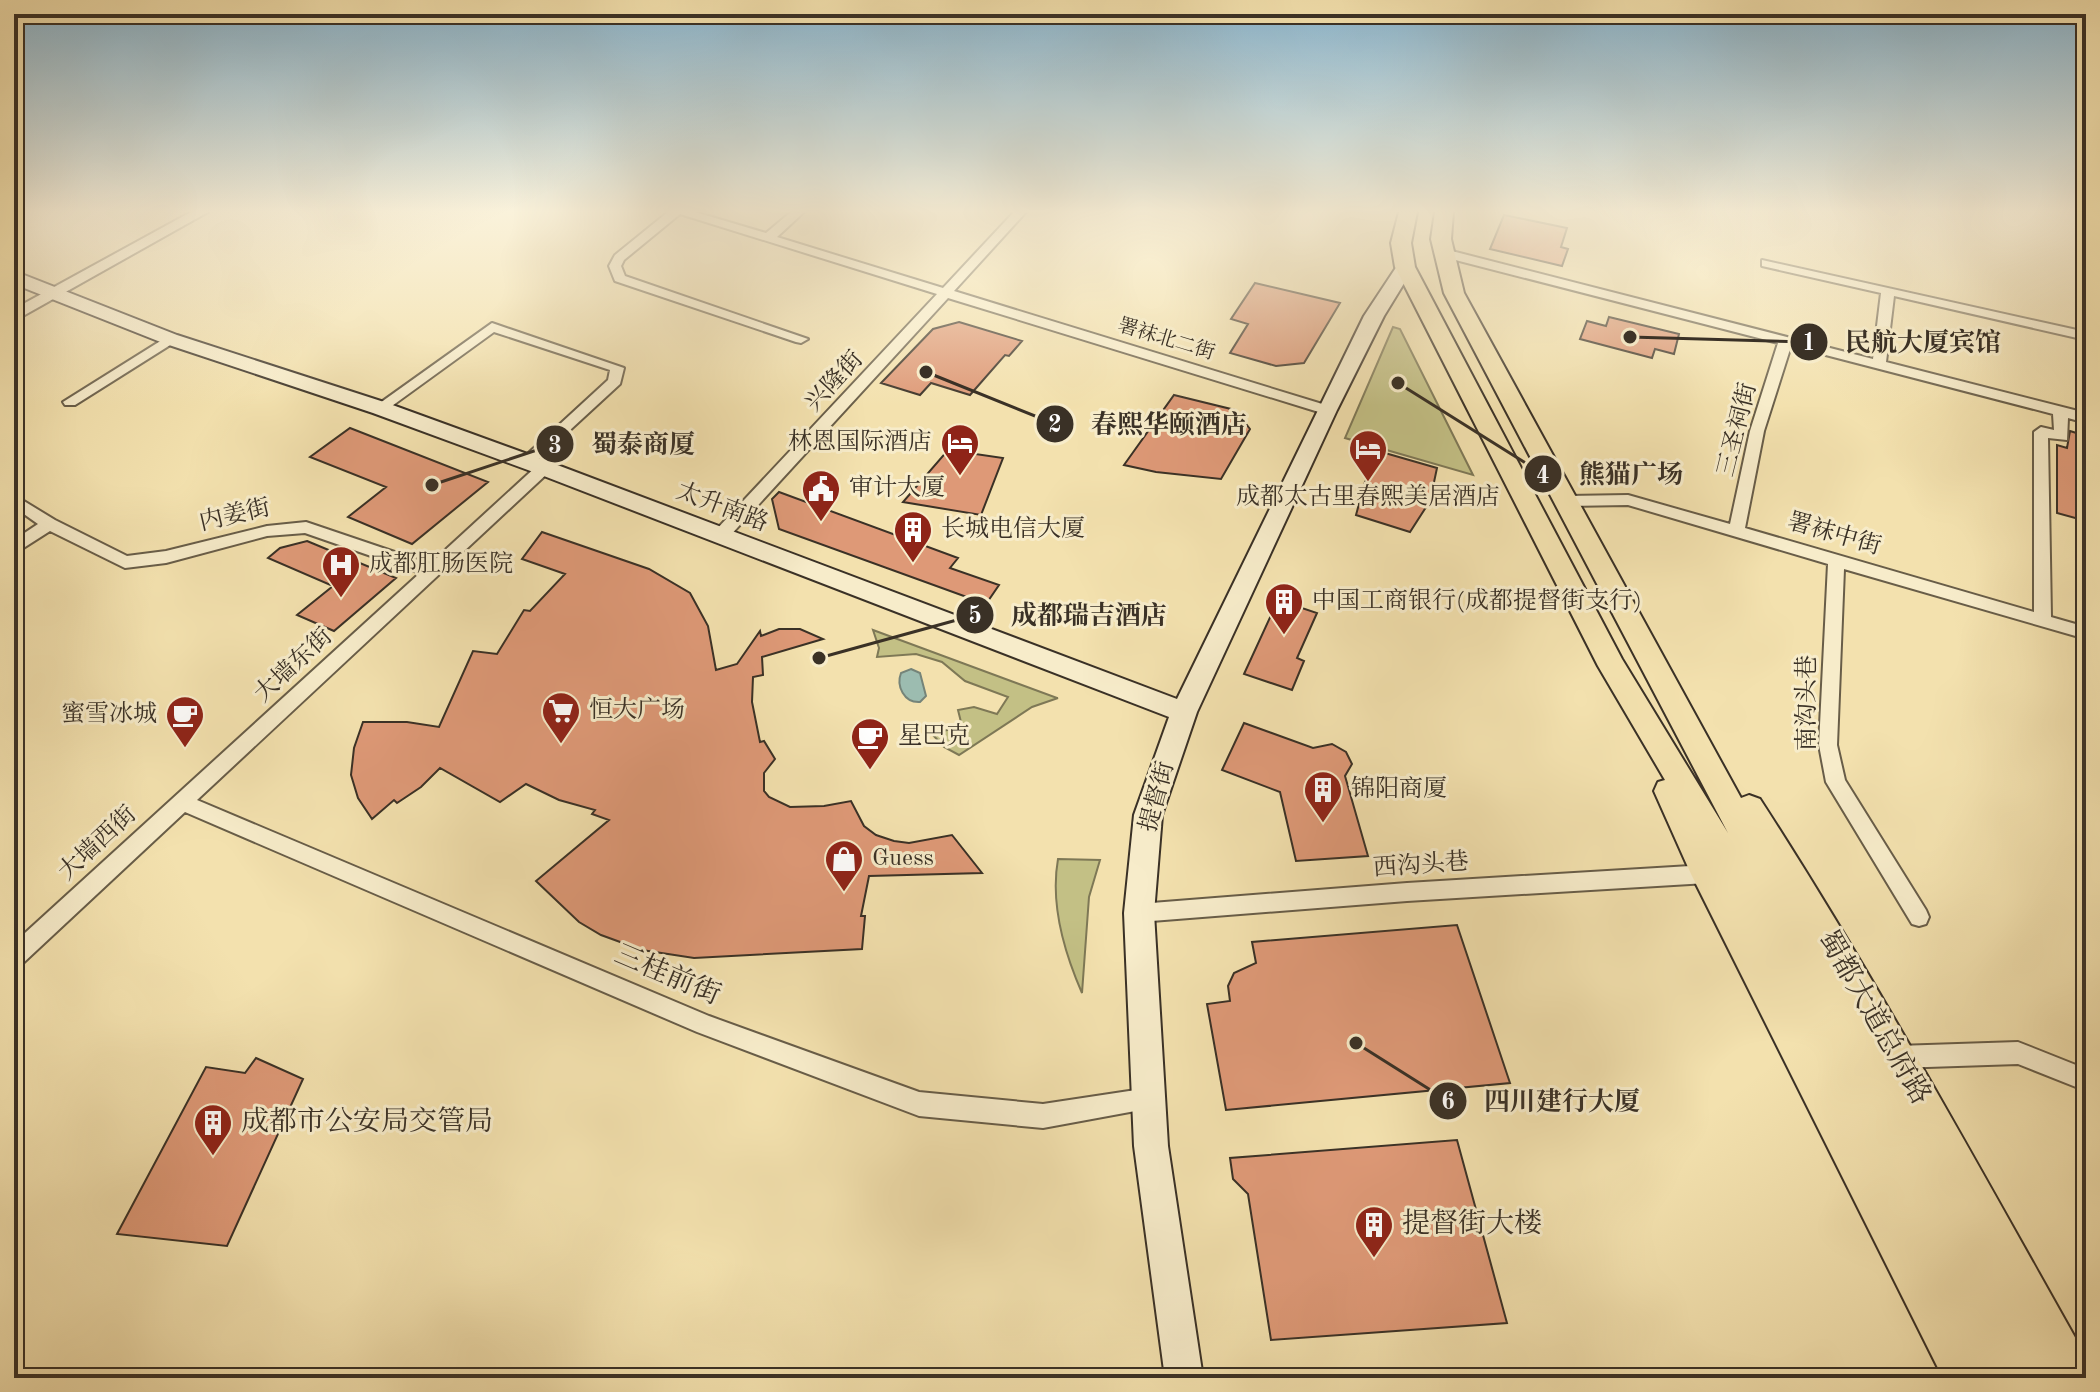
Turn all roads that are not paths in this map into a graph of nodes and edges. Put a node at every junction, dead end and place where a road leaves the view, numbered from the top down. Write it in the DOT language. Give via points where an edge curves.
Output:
graph roads {
  1 [pos="14,277"];
  2 [pos="83,277"];
  3 [pos="620,277"];
  4 [pos="896,277"];
  5 [pos="961,277"];
  6 [pos="1399,277"];
  7 [pos="1410,277"];
  8 [pos="1450,277"];
  9 [pos="1538,277"];
  10 [pos="1825,277"];
  11 [pos="56,292"];
  12 [pos="1888,292"];
  13 [pos="947,293"];
  14 [pos="14,316"];
  15 [pos="2086,336"];
  16 [pos="170,339"];
  17 [pos="801,339"];
  18 [pos="1786,340"];
  19 [pos="1879,364"];
  20 [pos="70,402"];
  21 [pos="380,408"];
  22 [pos="1327,410"];
  23 [pos="2060,411"];
  24 [pos="2086,418"];
  25 [pos="535,465"];
  26 [pos="14,500"];
  27 [pos="1567,501"];
  28 [pos="49,524"];
  29 [pos="1736,532"];
  30 [pos="721,535"];
  31 [pos="14,548"];
  32 [pos="1836,561"];
  33 [pos="433,571"];
  34 [pos="2043,621"];
  35 [pos="2086,633"];
  36 [pos="1612,666"];
  37 [pos="1657,667"];
  38 [pos="1184,712"];
  39 [pos="182,802"];
  40 [pos="1707,874"];
  41 [pos="1139,913"];
  42 [pos="1919,917"];
  43 [pos="14,957"];
  44 [pos="1897,1057"];
  45 [pos="2086,1080"];
  46 [pos="1149,1099"];
  47 [pos="1184,1378"];
  48 [pos="1965,1378"];
  49 [pos="2001,1378"];
  50 [pos="2037,1378"];
  51 [pos="2075,1378"];
  1 -- 11 [label="main road, 太升南路"];
  2 -- 11 [label="street"];
  3 -- 17 [label="street"];
  4 -- 13 [label="street, 署袜北二街"];
  5 -- 13 [label="street, 兴隆街"];
  6 -- 22 [label="main road, 提督街"];
  7 -- 36 [label="main road, 蜀都大道总府路"];
  8 -- 27 [label="main road, 蜀都大道总府路"];
  9 -- 18 [label="street"];
  10 -- 12 [label="street"];
  11 -- 14 [label="street"];
  11 -- 16 [label="main road, 太升南路"];
  12 -- 15 [label="street"];
  12 -- 19 [label="street"];
  13 -- 22 [label="street, 署袜北二街"];
  13 -- 30 [label="street, 兴隆街"];
  16 -- 20 [label="street"];
  16 -- 21 [label="main road, 太升南路"];
  18 -- 19 [label="street"];
  18 -- 29 [label="street, 三圣祠街" via="1757,431"];
  19 -- 23 [label="street"];
  21 -- 25 [label="main road, 太升南路"];
  21 -- 25 [label="street, 大墙东街" via="492,327 617,368 615,381"];
  22 -- 38 [label="main road, 提督街"];
  23 -- 24 [label="street"];
  23 -- 34 [label="street" via="2062,437 2041,432"];
  25 -- 30 [label="main road, 太升南路"];
  25 -- 33 [label="street, 大墙东街"];
  26 -- 28 [label="street, 内姜街"];
  27 -- 29 [label="street, 署袜中街" via="1628,500"];
  27 -- 37 [label="main road, 蜀都大道总府路"];
  28 -- 31 [label="street"];
  28 -- 33 [label="street, 内姜街" via="125,562 306,527"];
  29 -- 32 [label="street, 署袜中街"];
  30 -- 38 [label="main road, 太升南路"];
  32 -- 34 [label="street, 署袜中街"];
  32 -- 42 [label="street, 南沟头巷" via="1828,745 1836,782"];
  33 -- 39 [label="street, 大墙东街"];
  34 -- 35 [label="street, 署袜中街"];
  36 -- 40 [label="main road, 蜀都大道总府路"];
  36 -- 49 [label="main road, 蜀都大道总府路" via="1727,859"];
  37 -- 44 [label="main road, 蜀都大道总府路" via="1780,856"];
  37 -- 50 [label="main road, 蜀都大道总府路"];
  38 -- 41 [label="main road, 提督街" via="1148,815"];
  39 -- 43 [label="street, 大墙西街"];
  39 -- 46 [label="street, 三桂前街" via="705,1025 919,1104 1043,1116"];
  40 -- 41 [label="street, 西沟头巷"];
  40 -- 48 [label="main road, 蜀都大道总府路"];
  41 -- 46 [label="main road, 提督街"];
  44 -- 45 [label="street" via="2018,1053"];
  44 -- 51 [label="main road, 蜀都大道总府路"];
  46 -- 47 [label="main road, 提督街"];
}
